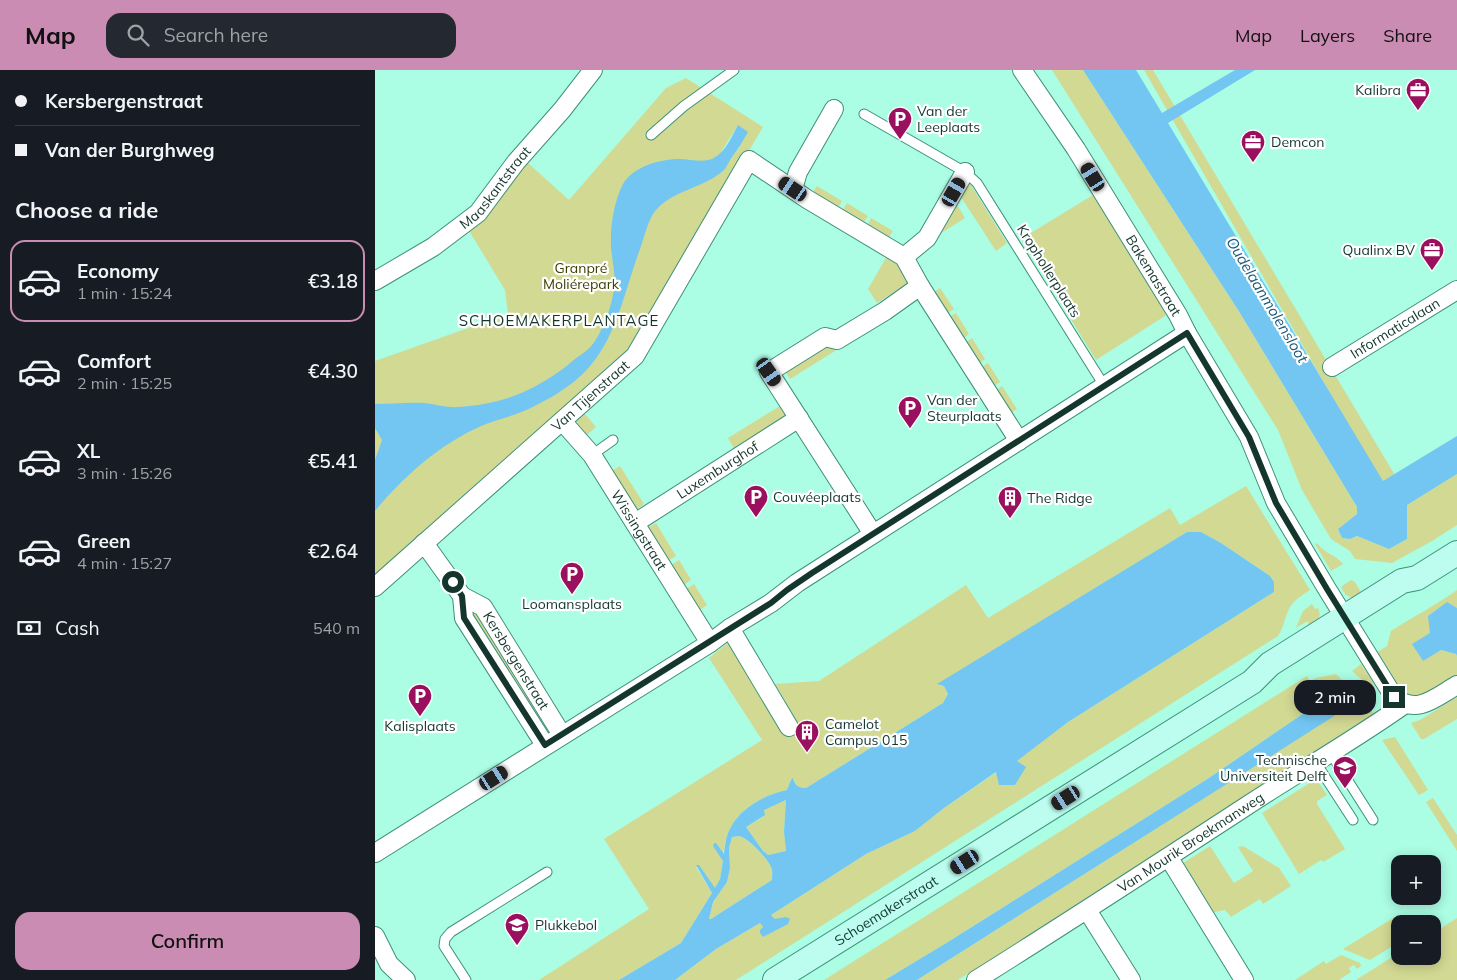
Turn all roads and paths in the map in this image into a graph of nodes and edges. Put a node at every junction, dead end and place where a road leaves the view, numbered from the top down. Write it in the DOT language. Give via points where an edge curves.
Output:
graph roads {
  1 [pos="593,70"];
  2 [pos="734,70"];
  3 [pos="1022,70"];
  4 [pos="834,110"];
  5 [pos="864,114"];
  6 [pos="651,135"];
  7 [pos="965,172"];
  8 [pos="791,193"];
  9 [pos="904,257"];
  10 [pos="375,281"];
  11 [pos="920,286"];
  12 [pos="1457,290"];
  13 [pos="1187,333"];
  14 [pos="1332,367"];
  15 [pos="1105,387"];
  16 [pos="799,418"];
  17 [pos="562,421"];
  18 [pos="613,440"];
  19 [pos="1019,441"];
  20 [pos="592,455"];
  21 [pos="635,523"];
  22 [pos="873,534"];
  23 [pos="424,543"];
  24 [pos="1457,553"];
  25 [pos="375,587"];
  26 [pos="462,596"];
  27 [pos="1348,623"];
  28 [pos="730,628"];
  29 [pos="710,643"];
  30 [pos="1457,685"];
  31 [pos="1405,704"];
  32 [pos="789,727"];
  33 [pos="562,735"];
  34 [pos="545,745"];
  35 [pos="1324,758"];
  36 [pos="1353,820"];
  37 [pos="1373,820"];
  38 [pos="375,853"];
  39 [pos="1169,858"];
  40 [pos="547,872"];
  41 [pos="1087,910"];
  42 [pos="375,936"];
  43 [pos="405,980"];
  44 [pos="466,980"];
  45 [pos="775,980"];
  46 [pos="977,980"];
  47 [pos="1131,980"];
  48 [pos="1244,980"];
  1 -- 10 [label="street, Maaskantstraat" via="478,213 433,247"];
  2 -- 6 [label="lane"];
  3 -- 13 [label="street, Bakemastraat" via="1119,218"];
  4 -- 8 [label="street" via="798,172"];
  5 -- 7 [label="lane"];
  7 -- 9 [label="street" via="927,238"];
  7 -- 15 [label="lane, Krophollerplaats" via="977,183"];
  8 -- 9 [label="street"];
  8 -- 17 [label="street, Van Tijenstraat" via="749,160 635,356"];
  9 -- 11 [label="street"];
  11 -- 16 [label="street" via="837,340 825,337 769,372"];
  11 -- 19 [label="street"];
  12 -- 14 [label="street, Informaticalaan"];
  13 -- 15 [label="street"];
  13 -- 27 [label="street, Bakemastraat" via="1249,437 1276,503"];
  15 -- 19 [label="street"];
  16 -- 21 [label="street, Luxemburghof"];
  16 -- 22 [label="street"];
  17 -- 20 [label="street, Wissingstraat"];
  17 -- 23 [label="street, Van Tijenstraat"];
  18 -- 20 [label="lane"];
  19 -- 22 [label="street"];
  20 -- 21 [label="street, Wissingstraat"];
  21 -- 29 [label="street, Wissingstraat"];
  22 -- 28 [label="street"];
  23 -- 25 [label="street, Van Tijenstraat"];
  23 -- 26 [label="street, Kersbergenstraat"];
  24 -- 27 [label="main road, Schoemakerstraat" via="1417,578 1409,592"];
  26 -- 33 [label="street, Kersbergenstraat" via="483,607"];
  26 -- 34 [label="street, Kersbergenstraat" via="464,618"];
  27 -- 31 [label="street, Bakemastraat" via="1394,697"];
  27 -- 45 [label="main road, Schoemakerstraat" via="1276,675 1252,682"];
  28 -- 29 [label="street"];
  28 -- 32 [label="street"];
  29 -- 33 [label="street"];
  30 -- 31 [label="street" via="1419,706"];
  31 -- 35 [label="street, Van Mourik Broekmanweg"];
  33 -- 34 [label="street"];
  34 -- 38 [label="street"];
  35 -- 36 [label="lane"];
  35 -- 37 [label="lane"];
  35 -- 39 [label="street, Van Mourik Broekmanweg"];
  39 -- 41 [label="street, Van Mourik Broekmanweg"];
  39 -- 48 [label="street"];
  40 -- 44 [label="lane" via="445,938 444,946"];
  41 -- 46 [label="street, Van Mourik Broekmanweg"];
  41 -- 47 [label="street"];
  42 -- 43 [label="street" via="389,964"];
}
